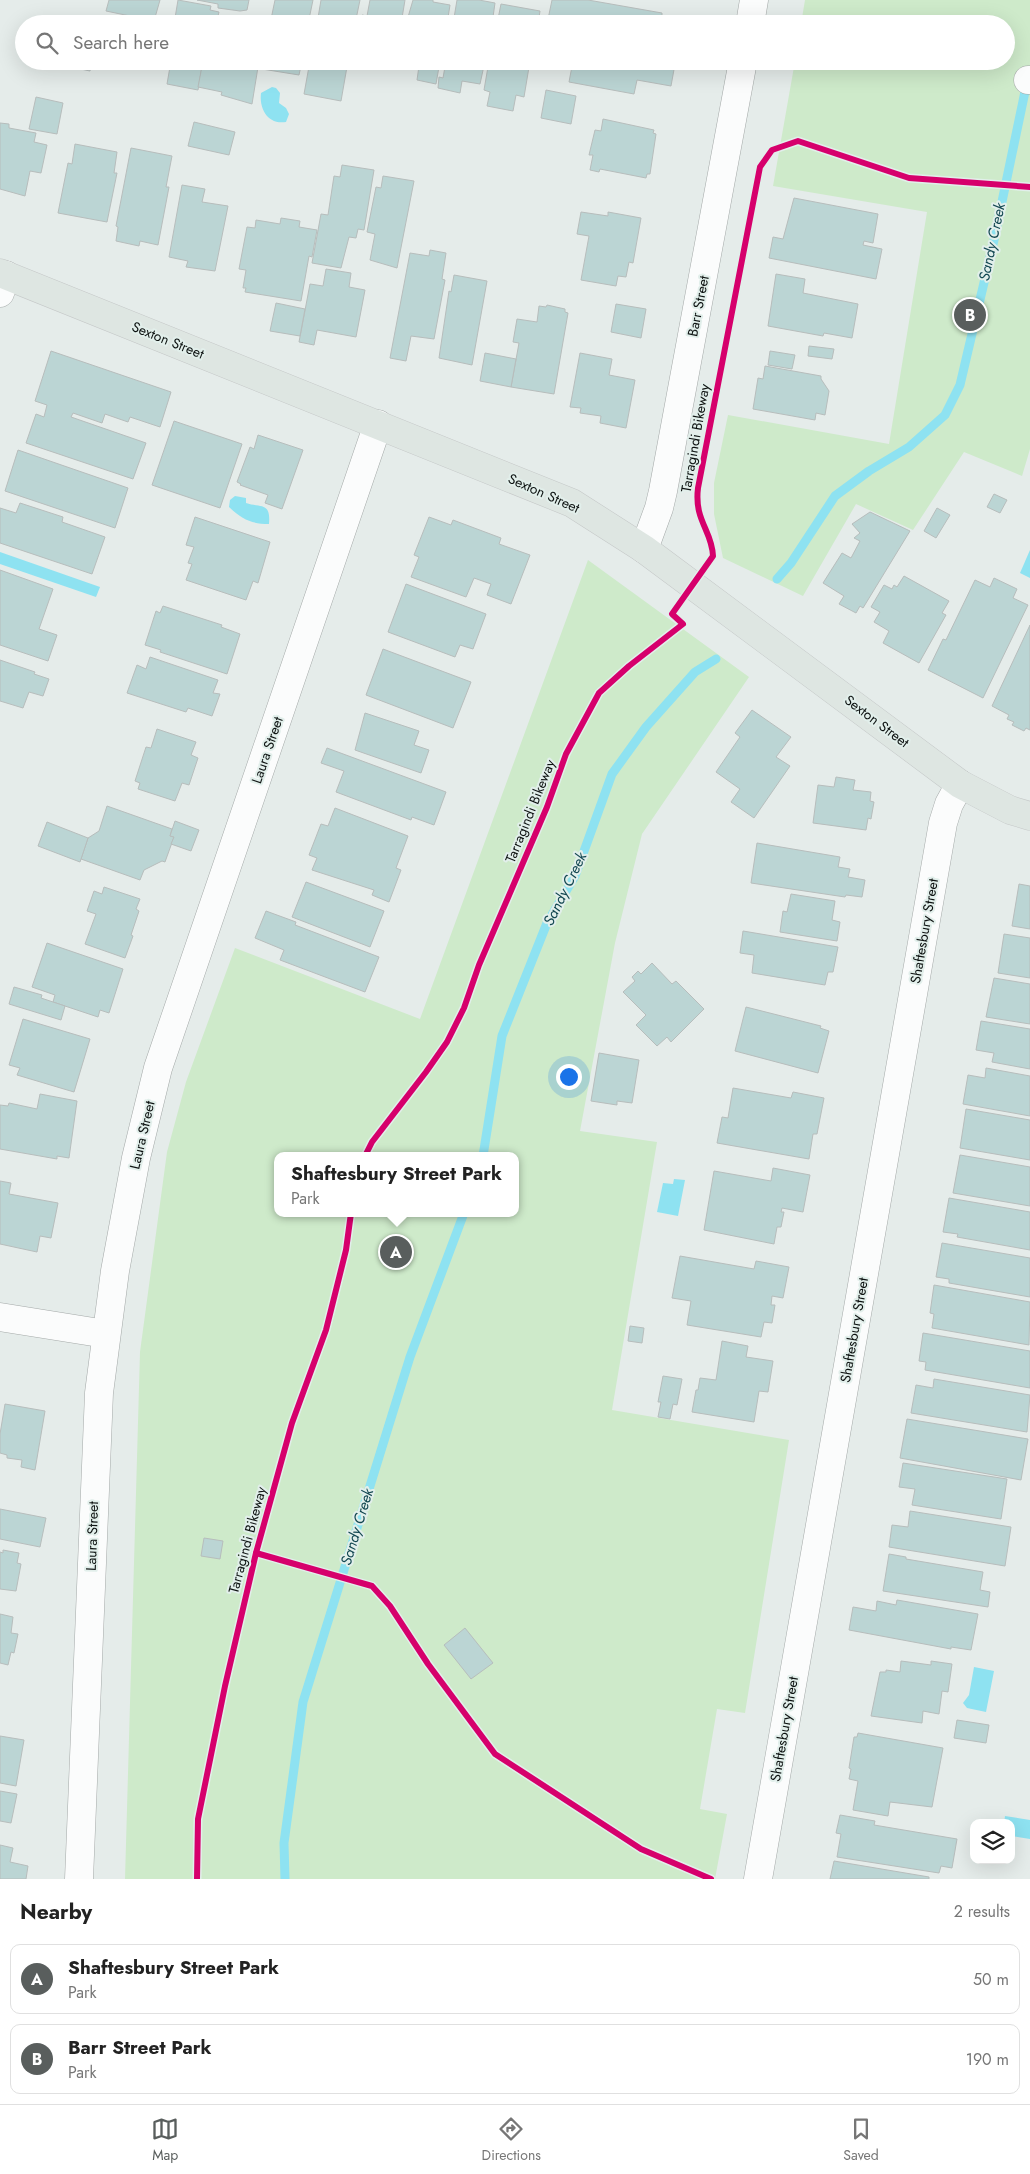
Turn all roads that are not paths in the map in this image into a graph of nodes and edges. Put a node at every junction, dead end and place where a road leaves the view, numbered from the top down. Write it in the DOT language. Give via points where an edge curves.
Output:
graph roads {
  1 [pos="754,0"];
  2 [pos="752,15"];
  3 [pos="741,70"];
  4 [pos="2,280"];
  5 [pos="378,424"];
  6 [pos="644,550"];
  7 [pos="960,784"];
  8 [pos="1030,816"];
  9 [pos="0,1317"];
  10 [pos="106,1334"];
  11 [pos="79,1879"];
  12 [pos="758,1879"];
  1 -- 2 [label="street"];
  3 -- 6 [label="street, Barr Street" via="663,491"];
  4 -- 5 [label="main road, Sexton Street"];
  5 -- 6 [label="main road, Sexton Street" via="572,504"];
  5 -- 10 [label="street, Laura Street" via="158,1068 136,1158"];
  6 -- 7 [label="main road, Sexton Street"];
  7 -- 8 [label="main road, Sexton Street" via="1010,810"];
  7 -- 12 [label="street, Shaftesbury Street" via="943,823"];
  9 -- 10 [label="street"];
  10 -- 11 [label="street, Laura Street" via="94,1482"];
}
